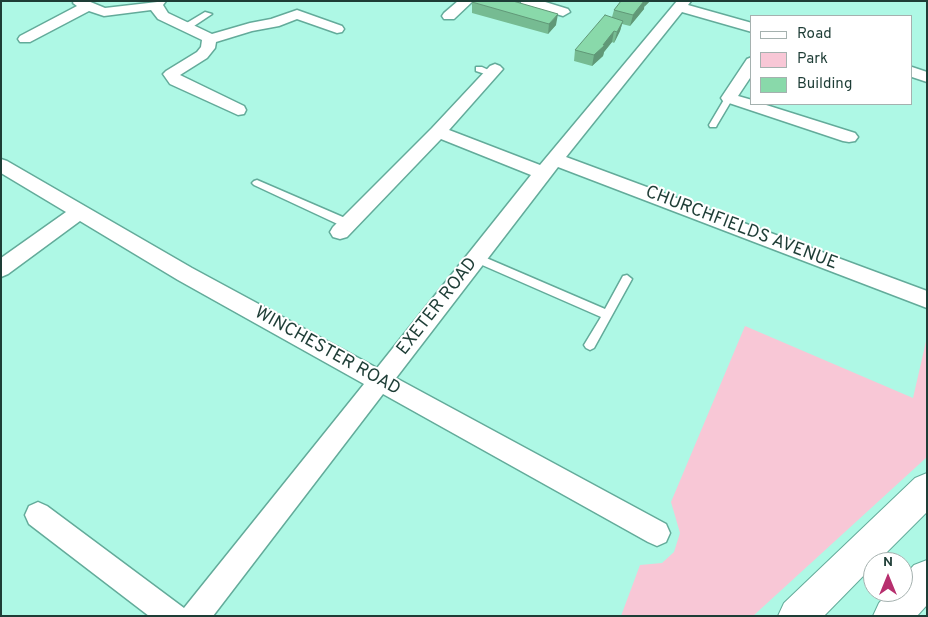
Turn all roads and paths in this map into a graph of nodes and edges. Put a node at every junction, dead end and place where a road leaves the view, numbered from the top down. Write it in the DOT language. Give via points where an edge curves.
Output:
graph roads {
  1 [pos="466,1"];
  2 [pos="527,1"];
  3 [pos="158,3"];
  4 [pos="682,4"];
  5 [pos="563,12"];
  6 [pos="208,14"];
  7 [pos="449,16"];
  8 [pos="188,26"];
  9 [pos="750,27"];
  10 [pos="336,28"];
  11 [pos="25,39"];
  12 [pos="209,40"];
  13 [pos="750,65"];
  14 [pos="488,71"];
  15 [pos="913,72"];
  16 [pos="927,77"];
  17 [pos="729,98"];
  18 [pos="750,105"];
  19 [pos="751,105"];
  20 [pos="238,110"];
  21 [pos="713,125"];
  22 [pos="438,132"];
  23 [pos="849,137"];
  24 [pos="1,165"];
  25 [pos="549,166"];
  26 [pos="257,183"];
  27 [pos="80,211"];
  28 [pos="344,228"];
  29 [pos="477,258"];
  30 [pos="1,269"];
  31 [pos="627,279"];
  32 [pos="927,300"];
  33 [pos="608,315"];
  34 [pos="590,346"];
  35 [pos="380,381"];
  36 [pos="927,489"];
  37 [pos="38,515"];
  38 [pos="657,533"];
  39 [pos="927,578"];
  40 [pos="172,616"];
  41 [pos="196,616"];
  42 [pos="797,616"];
  43 [pos="892,616"];
  1 -- 7 [label="street"];
  2 -- 5 [label="street"];
  3 -- 8 [label="street" via="158,11 163,16"];
  3 -- 11 [label="street" via="104,12 84,4"];
  4 -- 9 [label="street"];
  4 -- 25 [label="street, EXETER ROAD"];
  6 -- 8 [label="lane"];
  8 -- 12 [label="street"];
  10 -- 12 [label="street" via="301,11 274,23"];
  12 -- 20 [label="street" via="202,55 171,74 176,81"];
  13 -- 17 [label="street"];
  14 -- 22 [label="street"];
  15 -- 16 [label="street"];
  17 -- 18 [label="street"];
  17 -- 21 [label="lane"];
  19 -- 23 [label="street"];
  22 -- 25 [label="street, CHURCHFIELDS AVENUE"];
  22 -- 28 [label="street"];
  24 -- 27 [label="street, WINCHESTER ROAD"];
  25 -- 29 [label="street, EXETER ROAD"];
  25 -- 32 [label="street, CHURCHFIELDS AVENUE"];
  26 -- 28 [label="lane"];
  27 -- 30 [label="street"];
  27 -- 35 [label="street, WINCHESTER ROAD" via="185,274"];
  29 -- 33 [label="lane"];
  29 -- 35 [label="street, EXETER ROAD"];
  31 -- 33 [label="lane"];
  33 -- 34 [label="lane"];
  35 -- 38 [label="street, WINCHESTER ROAD"];
  35 -- 41 [label="street, EXETER ROAD"];
  36 -- 42 [label="highway"];
  37 -- 40 [label="street"];
  39 -- 43 [label="highway"];
}
